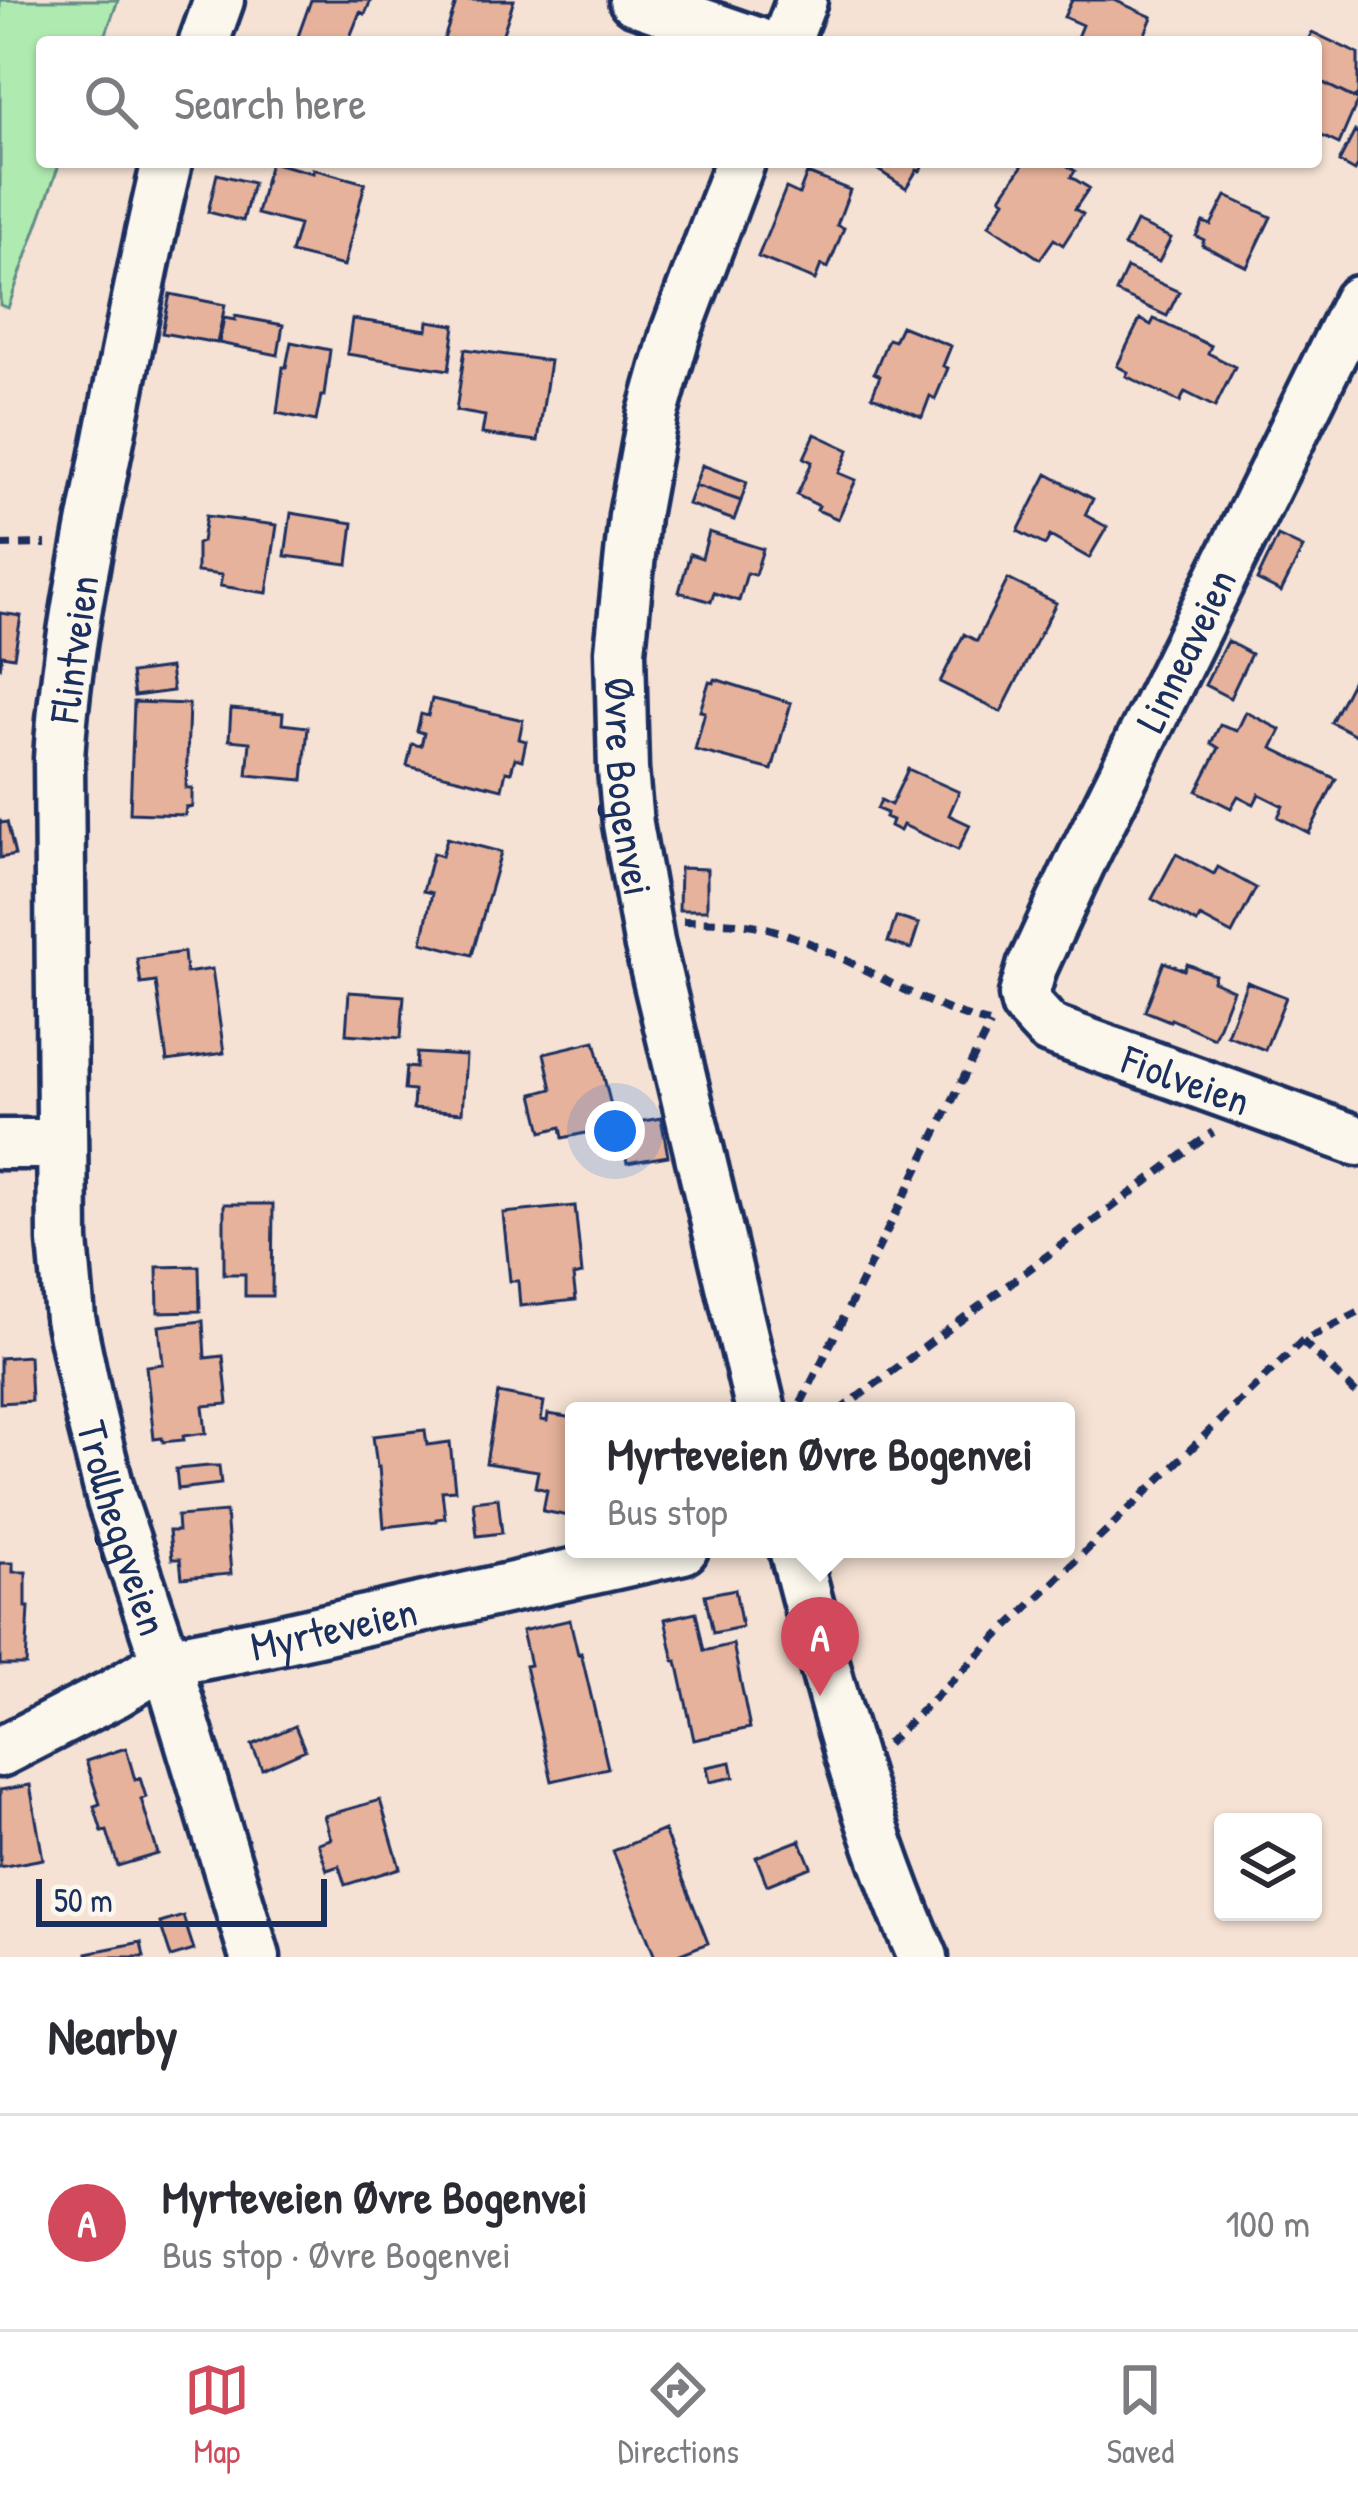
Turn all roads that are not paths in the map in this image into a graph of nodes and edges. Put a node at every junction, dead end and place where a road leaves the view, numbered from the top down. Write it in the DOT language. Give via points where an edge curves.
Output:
graph roads {
  1 [pos="219,0"];
  2 [pos="634,0"];
  3 [pos="802,0"];
  4 [pos="206,36"];
  5 [pos="739,36"];
  6 [pos="788,36"];
  7 [pos="166,168"];
  8 [pos="738,168"];
  9 [pos="1358,301"];
  10 [pos="1026,1004"];
  11 [pos="1358,1141"];
  12 [pos="0,1144"];
  13 [pos="61,1144"];
  14 [pos="759,1402"];
  15 [pos="643,1558"];
  16 [pos="796,1558"];
  17 [pos="166,1662"];
  18 [pos="0,1751"];
  19 [pos="255,1957"];
  20 [pos="923,1957"];
  1 -- 4 [label="street"];
  2 -- 5 [label="street"];
  3 -- 6 [label="street"];
  7 -- 13 [label="street, Flintveien" via="64,692"];
  8 -- 14 [label="street, Øvre Bogenvei" via="653,413 620,651 628,824 645,919"];
  9 -- 10 [label="street, Linneaveien" via="1080,863 1032,967"];
  10 -- 11 [label="street, Fiolveien" via="1049,1028"];
  12 -- 13 [label="street"];
  13 -- 17 [label="street, Trollheggveien" via="74,1337 112,1501"];
  15 -- 17 [label="street, Myrteveien"];
  16 -- 20 [label="street" via="852,1763"];
  17 -- 18 [label="street, Myrteveien"];
  17 -- 19 [label="street, Trollheggveien"];
}
